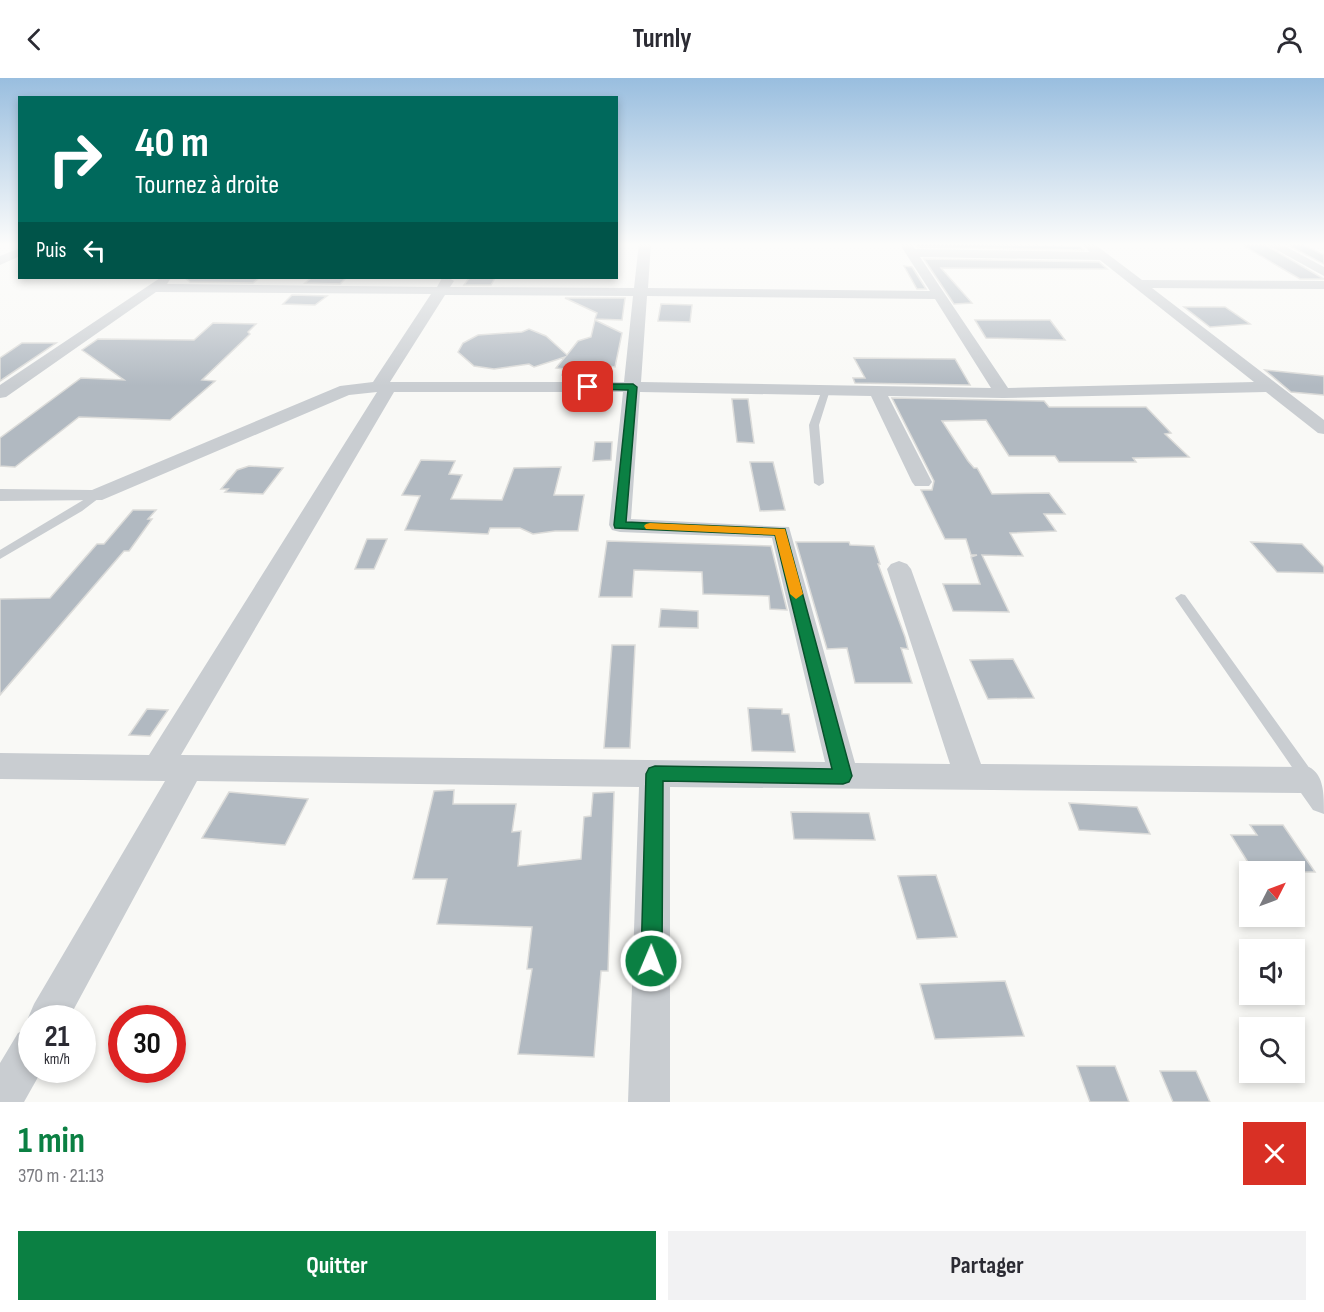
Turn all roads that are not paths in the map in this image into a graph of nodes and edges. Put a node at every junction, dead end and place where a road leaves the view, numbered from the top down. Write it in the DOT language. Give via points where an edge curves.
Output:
graph roads {
  1 [pos="149,291"];
  2 [pos="441,291"];
  3 [pos="636,291"];
  4 [pos="642,291"];
  5 [pos="935,291"];
  6 [pos="1147,291"];
  7 [pos="938,296"];
  8 [pos="384,387"];
  9 [pos="633,387"];
  10 [pos="1268,387"];
  11 [pos="826,390"];
  12 [pos="877,391"];
  13 [pos="0,393"];
  14 [pos="1003,393"];
  15 [pos="1324,429"];
  16 [pos="922,482"];
  17 [pos="819,483"];
  18 [pos="0,495"];
  19 [pos="95,496"];
  20 [pos="0,555"];
  21 [pos="899,569"];
  22 [pos="1181,598"];
  23 [pos="0,765"];
  24 [pos="173,768"];
  25 [pos="655,774"];
  26 [pos="843,776"];
  27 [pos="970,777"];
  28 [pos="1316,790"];
  29 [pos="54,1005"];
  30 [pos="18,1072"];
  31 [pos="1,1102"];
  32 [pos="649,1102"];
  1 -- 13 [label="street"];
  2 -- 8 [label="street"];
  3 -- 4 [label="street"];
  4 -- 7 [label="street"];
  4 -- 9 [label="street"];
  5 -- 7 [label="street"];
  6 -- 10 [label="street"];
  7 -- 14 [label="street"];
  8 -- 9 [label="street"];
  8 -- 19 [label="street" via="346,390"];
  8 -- 24 [label="street"];
  9 -- 11 [label="street"];
  9 -- 26 [label="street" via="620,525 781,532"];
  10 -- 14 [label="street"];
  10 -- 15 [label="street"];
  11 -- 12 [label="street"];
  11 -- 17 [label="lane" via="814,425"];
  12 -- 14 [label="street"];
  12 -- 16 [label="street"];
  18 -- 19 [label="street"];
  19 -- 20 [label="lane"];
  21 -- 27 [label="street"];
  22 -- 28 [label="lane"];
  23 -- 24 [label="street"];
  24 -- 25 [label="street"];
  24 -- 29 [label="street"];
  25 -- 26 [label="street"];
  25 -- 32 [label="street"];
  26 -- 27 [label="street"];
  27 -- 28 [label="street"];
  30 -- 31 [label="street"];
}
